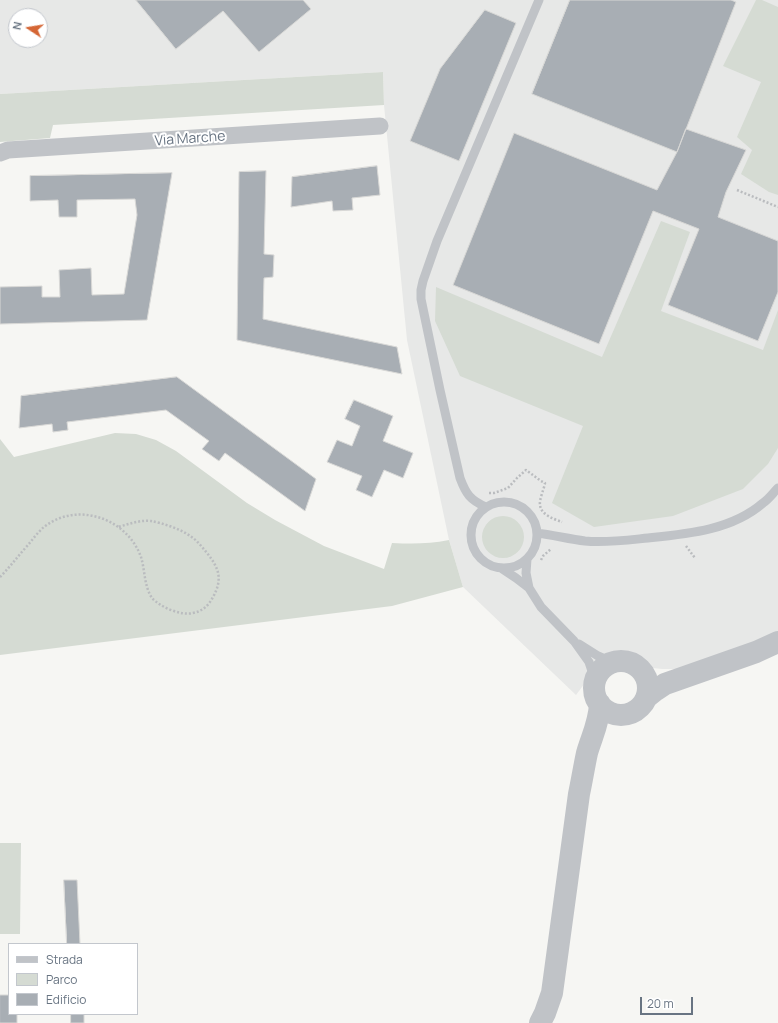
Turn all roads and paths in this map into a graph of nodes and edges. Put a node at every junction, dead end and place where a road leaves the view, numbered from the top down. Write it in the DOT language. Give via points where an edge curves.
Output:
graph roads {
  1 [pos="539,0"];
  2 [pos="380,126"];
  3 [pos="0,153"];
  4 [pos="737,190"];
  5 [pos="778,207"];
  6 [pos="778,488"];
  7 [pos="488,493"];
  8 [pos="486,507"];
  9 [pos="564,524"];
  10 [pos="118,527"];
  11 [pos="537,533"];
  12 [pos="527,559"];
  13 [pos="501,568"];
  14 [pos="0,577"];
  15 [pos="529,588"];
  16 [pos="574,641"];
  17 [pos="778,642"];
  18 [pos="618,662"];
  19 [pos="642,672"];
  20 [pos="692,674"];
  21 [pos="646,698"];
  22 [pos="603,701"];
  23 [pos="540,1023"];
  1 -- 8 [label="lane" via="437,241 421,290 460,478 470,498"];
  2 -- 3 [label="street, Via Marche" via="8,150"];
  4 -- 5 [label="path"];
  6 -- 11 [label="lane" via="751,512 706,530 602,542"];
  7 -- 9 [label="path" via="508,488 526,470 545,483 539,505 542,511"];
  8 -- 11 [label="lane" via="508,502 524,509 530,515"];
  8 -- 13 [label="lane" via="473,522 471,541 475,553 484,562"];
  10 -- 10 [label="path" via="128,536 141,557 148,588 158,603 185,614 194,613 210,603 219,583 219,572 208,554 190,535 152,522 141,521"];
  10 -- 14 [label="path" via="98,517 82,514 56,520 36,535"];
  11 -- 12 [label="lane" via="535,547"];
  12 -- 13 [label="lane" via="510,568"];
  12 -- 15 [label="lane"];
  13 -- 15 [label="lane"];
  15 -- 16 [label="lane" via="541,607"];
  16 -- 18 [label="lane" via="598,656"];
  16 -- 22 [label="lane" via="589,662"];
  17 -- 20 [label="street"];
  18 -- 19 [label="street" via="631,664"];
  18 -- 22 [label="street" via="612,663 598,674"];
  19 -- 20 [label="street"];
  19 -- 21 [label="street" via="648,687"];
  20 -- 21 [label="street" via="665,684"];
  21 -- 22 [label="street" via="641,706 624,715"];
  22 -- 23 [label="street" via="606,720 593,737 586,758 552,993"];
}
